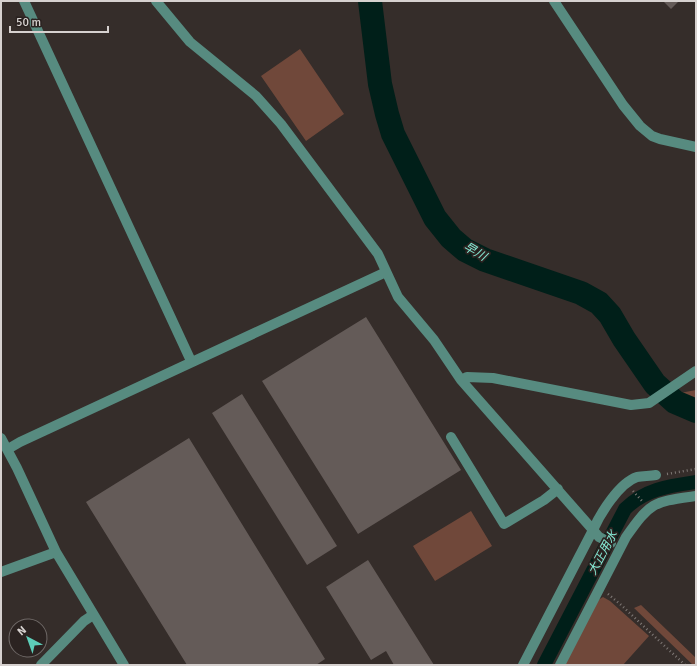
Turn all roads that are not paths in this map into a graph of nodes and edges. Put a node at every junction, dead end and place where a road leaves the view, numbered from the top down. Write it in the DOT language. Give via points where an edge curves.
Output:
graph roads {
  1 [pos="24,1"];
  2 [pos="156,1"];
  3 [pos="554,1"];
  4 [pos="696,147"];
  5 [pos="386,272"];
  6 [pos="190,361"];
  7 [pos="696,371"];
  8 [pos="461,380"];
  9 [pos="451,437"];
  10 [pos="1,438"];
  11 [pos="8,449"];
  12 [pos="656,475"];
  13 [pos="558,489"];
  14 [pos="696,496"];
  15 [pos="596,533"];
  16 [pos="611,543"];
  17 [pos="56,552"];
  18 [pos="1,572"];
  19 [pos="93,615"];
  20 [pos="41,665"];
  21 [pos="124,665"];
  22 [pos="522,665"];
  23 [pos="560,665"];
  1 -- 6 [label="street"];
  2 -- 5 [label="street" via="190,42 256,96 280,124 378,254"];
  3 -- 4 [label="street" via="623,105 640,126 652,136"];
  5 -- 6 [label="street"];
  5 -- 8 [label="street" via="398,297 434,340"];
  6 -- 11 [label="street"];
  7 -- 8 [label="street" via="649,403 632,405 493,378 467,377"];
  8 -- 13 [label="street"];
  9 -- 13 [label="street" via="504,524"];
  10 -- 11 [label="street"];
  11 -- 17 [label="street"];
  12 -- 15 [label="street" via="637,477 630,488 602,511"];
  13 -- 15 [label="street"];
  14 -- 23 [label="street" via="658,502 648,509 626,537"];
  15 -- 16 [label="street"];
  15 -- 22 [label="street"];
  17 -- 18 [label="street"];
  17 -- 19 [label="street"];
  19 -- 20 [label="street"];
  19 -- 21 [label="street"];
}
